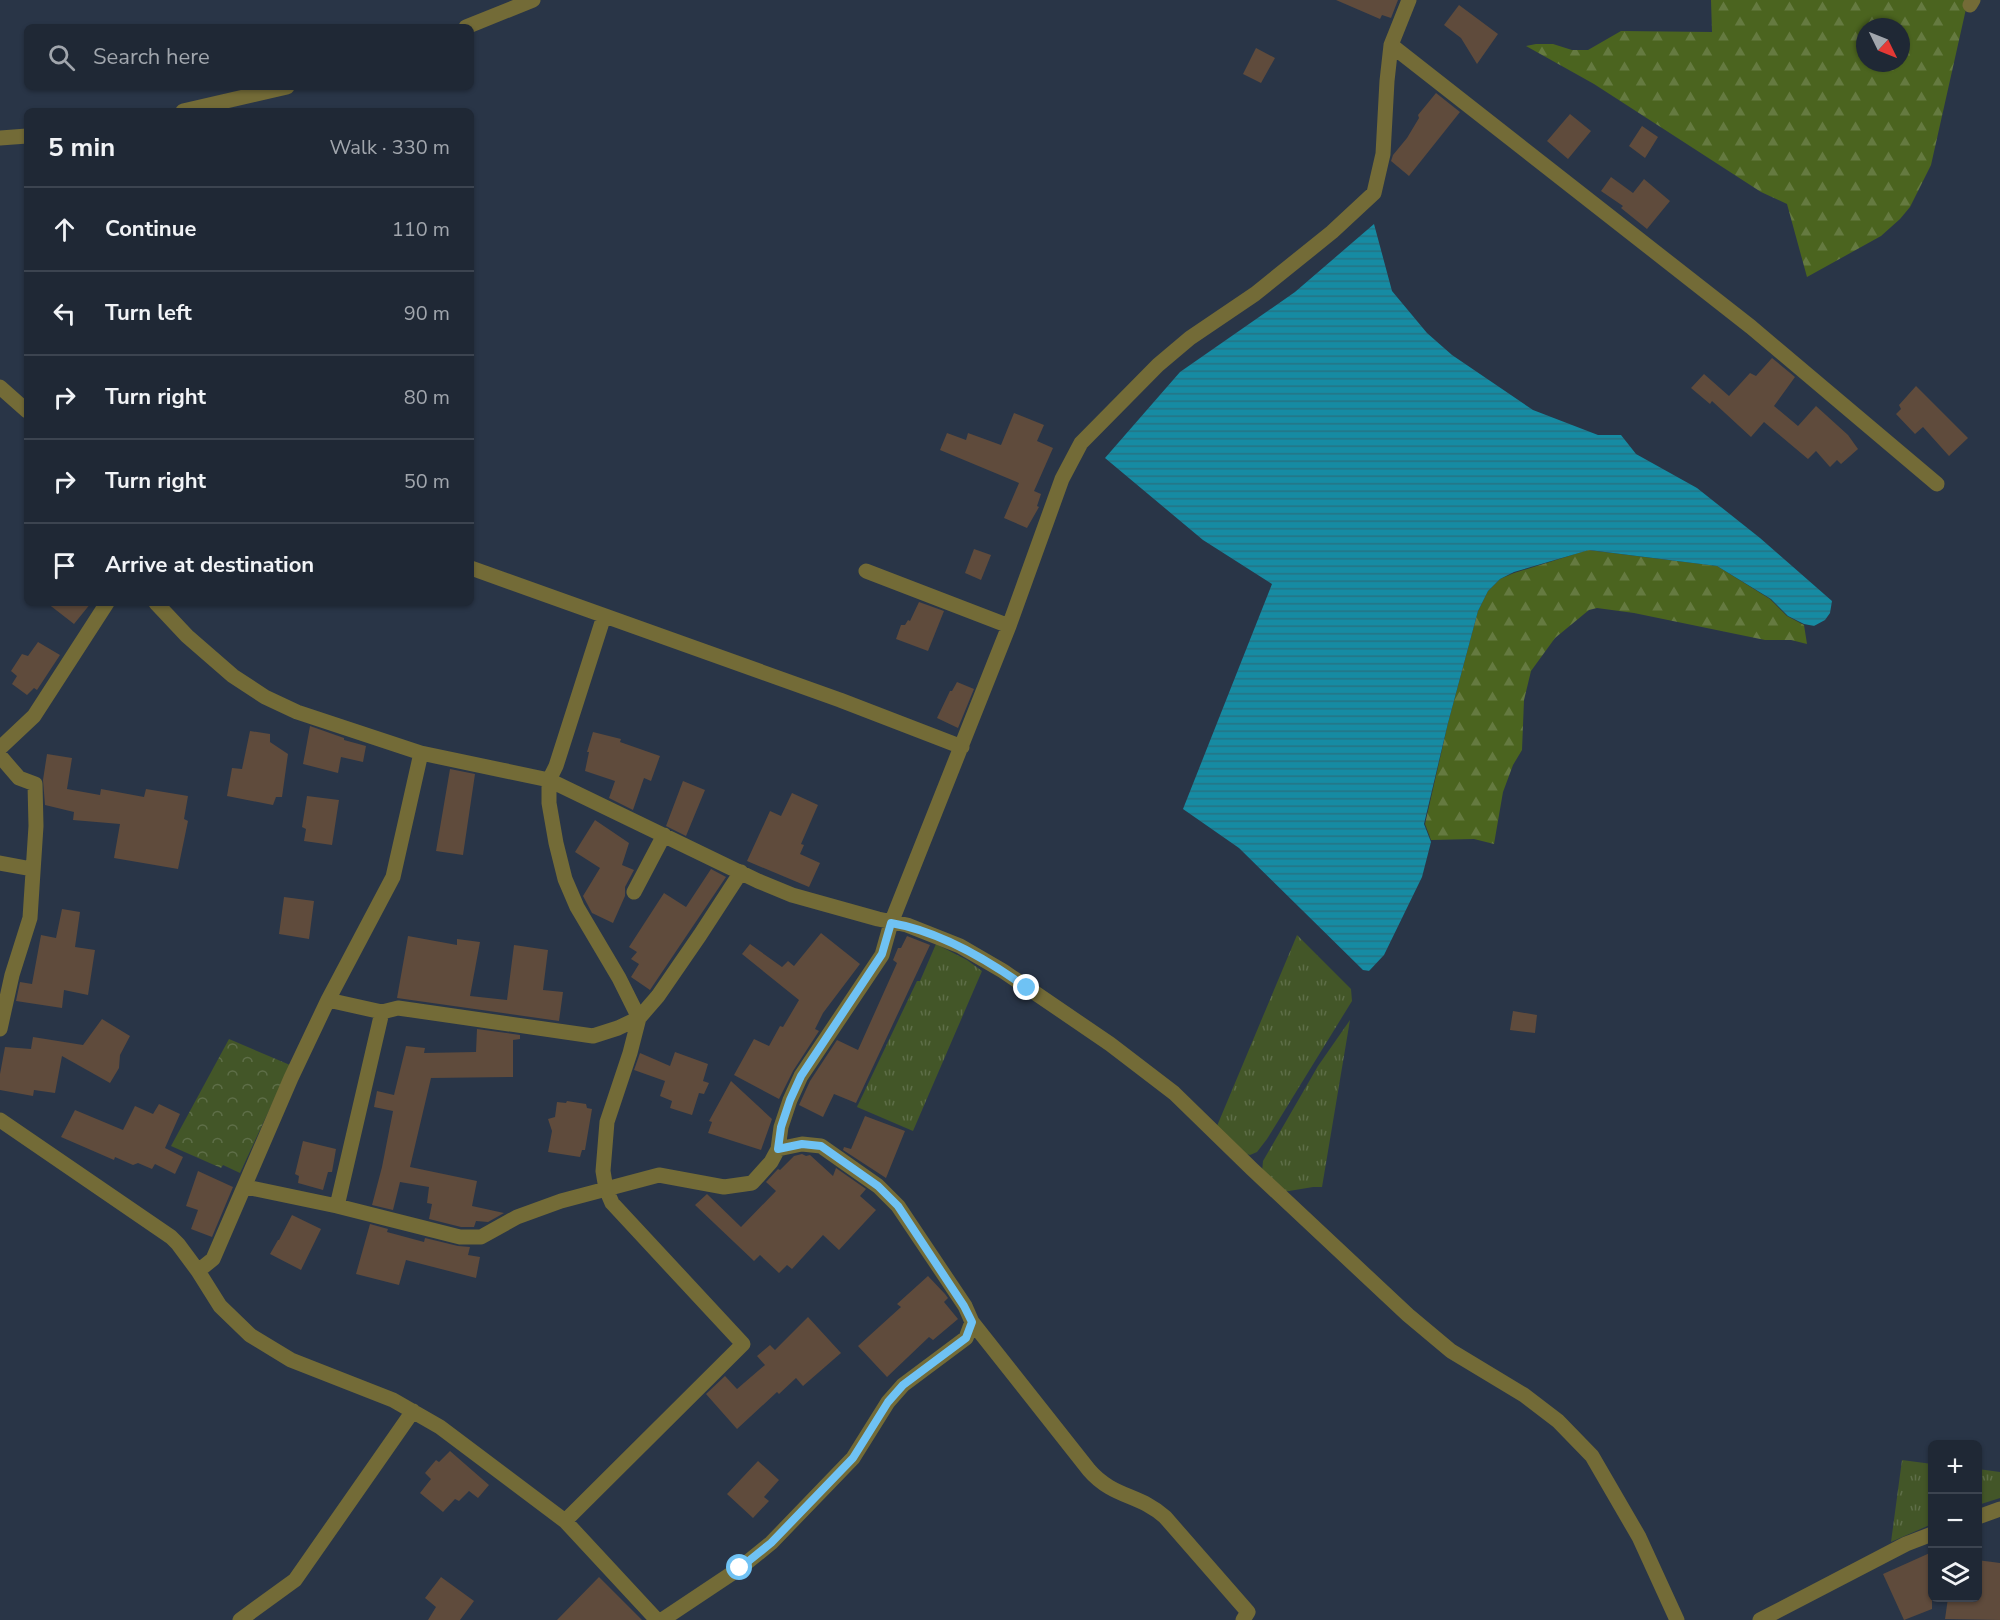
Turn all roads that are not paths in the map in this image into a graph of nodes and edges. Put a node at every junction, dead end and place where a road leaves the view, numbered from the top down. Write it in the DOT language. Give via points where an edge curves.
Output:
graph roads {
  1 [pos="533,0"];
  2 [pos="1409,0"];
  3 [pos="473,24"];
  4 [pos="1391,45"];
  5 [pos="274,90"];
  6 [pos="196,108"];
  7 [pos="24,136"];
  8 [pos="0,138"];
  9 [pos="0,387"];
  10 [pos="24,408"];
  11 [pos="1937,484"];
  12 [pos="474,569"];
  13 [pos="866,571"];
  14 [pos="105,606"];
  15 [pos="159,606"];
  16 [pos="604,616"];
  17 [pos="1009,626"];
  18 [pos="962,747"];
  19 [pos="0,748"];
  20 [pos="421,753"];
  21 [pos="0,756"];
  22 [pos="549,780"];
  23 [pos="664,835"];
  24 [pos="0,863"];
  25 [pos="32,869"];
  26 [pos="741,872"];
  27 [pos="634,892"];
  28 [pos="891,923"];
  29 [pos="328,1000"];
  30 [pos="382,1012"];
  31 [pos="639,1018"];
  32 [pos="0,1029"];
  33 [pos="0,1120"];
  34 [pos="778,1149"];
  35 [pos="246,1187"];
  36 [pos="606,1189"];
  37 [pos="337,1206"];
  38 [pos="198,1271"];
  39 [pos="972,1322"];
  40 [pos="413,1412"];
  41 [pos="2000,1509"];
  42 [pos="1982,1515"];
  43 [pos="565,1521"];
  44 [pos="1928,1536"];
  45 [pos="240,1620"];
  46 [pos="657,1620"];
  47 [pos="662,1620"];
  48 [pos="1243,1620"];
  49 [pos="1677,1620"];
  50 [pos="1760,1620"];
  1 -- 3 [label="street"];
  2 -- 4 [label="street"];
  4 -- 11 [label="street" via="1751,327"];
  4 -- 17 [label="street" via="1383,154 1374,193 1255,294 1158,365 1081,443 1062,479"];
  5 -- 6 [label="street"];
  7 -- 8 [label="street"];
  9 -- 10 [label="street"];
  12 -- 16 [label="street"];
  13 -- 17 [label="street"];
  14 -- 19 [label="street" via="34,716"];
  15 -- 20 [label="street" via="233,676 265,697 297,712"];
  16 -- 18 [label="street"];
  16 -- 22 [label="street"];
  17 -- 18 [label="street"];
  18 -- 28 [label="street"];
  20 -- 22 [label="street"];
  20 -- 29 [label="street" via="393,877"];
  21 -- 25 [label="street" via="19,777 35,784"];
  22 -- 23 [label="street"];
  22 -- 31 [label="street" via="551,813 565,879"];
  23 -- 26 [label="street"];
  23 -- 27 [label="street"];
  24 -- 25 [label="street"];
  25 -- 32 [label="street" via="30,918"];
  26 -- 28 [label="street" via="792,895"];
  26 -- 31 [label="street"];
  28 -- 34 [label="street" via="882,954 801,1076 781,1127"];
  28 -- 49 [label="street" via="907,925 960,946 1110,1044 1174,1093 1408,1315 1451,1351 1524,1395 1558,1421 1592,1456 1639,1537"];
  29 -- 30 [label="street"];
  29 -- 35 [label="street"];
  30 -- 31 [label="street" via="398,1008 594,1036"];
  30 -- 37 [label="street"];
  31 -- 36 [label="street" via="607,1122 603,1172"];
  33 -- 38 [label="street" via="171,1237"];
  34 -- 36 [label="street" via="752,1183 724,1187 659,1175"];
  34 -- 39 [label="street" via="802,1144 821,1146 878,1186 898,1206"];
  35 -- 37 [label="street"];
  35 -- 38 [label="street" via="213,1259"];
  36 -- 37 [label="street" via="517,1217 481,1237 460,1237"];
  36 -- 43 [label="street" via="612,1203 743,1344"];
  38 -- 40 [label="street" via="220,1306 249,1335 291,1360 393,1400"];
  39 -- 47 [label="street" via="966,1338 903,1385 853,1458 771,1543"];
  39 -- 48 [label="street" via="1097,1479 1113,1491 1160,1512 1248,1612"];
  40 -- 43 [label="street" via="440,1427"];
  40 -- 45 [label="street" via="295,1581"];
  41 -- 42 [label="street"];
  43 -- 46 [label="street"];
  44 -- 50 [label="street"];
}
